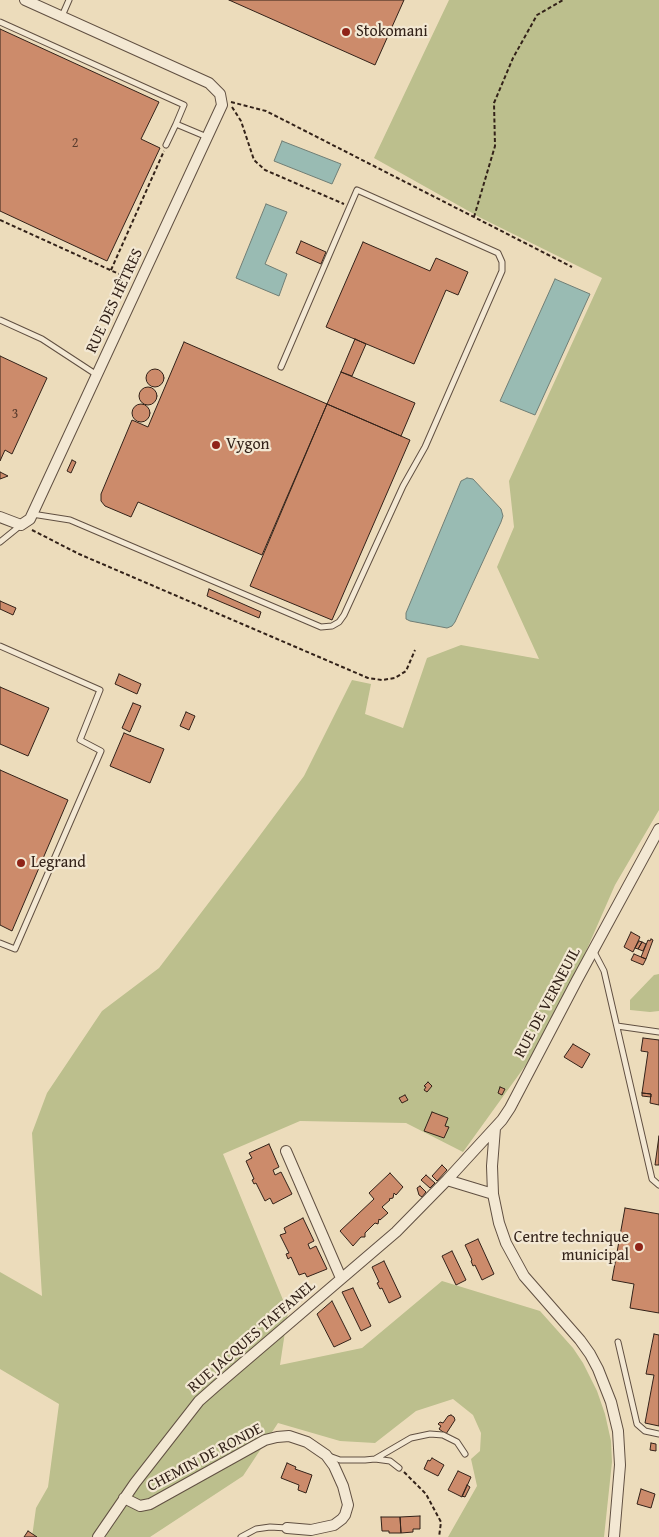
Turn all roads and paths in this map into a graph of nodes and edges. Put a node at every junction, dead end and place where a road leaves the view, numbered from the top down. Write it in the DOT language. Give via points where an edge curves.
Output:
graph roads {
  1 [pos="25,0"];
  2 [pos="69,0"];
  3 [pos="563,0"];
  4 [pos="62,16"];
  5 [pos="0,22"];
  6 [pos="222,100"];
  7 [pos="176,124"];
  8 [pos="206,137"];
  9 [pos="166,144"];
  10 [pos="350,207"];
  11 [pos="474,217"];
  12 [pos="0,220"];
  13 [pos="572,267"];
  14 [pos="112,270"];
  15 [pos="140,283"];
  16 [pos="1,322"];
  17 [pos="281,367"];
  18 [pos="97,376"];
  19 [pos="32,514"];
  20 [pos="0,517"];
  21 [pos="21,525"];
  22 [pos="0,542"];
  23 [pos="0,646"];
  24 [pos="415,650"];
  25 [pos="659,829"];
  26 [pos="0,942"];
  27 [pos="593,950"];
  28 [pos="617,1026"];
  29 [pos="659,1032"];
  30 [pos="495,1128"];
  31 [pos="286,1151"];
  32 [pos="447,1180"];
  33 [pos="659,1185"];
  34 [pos="493,1194"];
  35 [pos="341,1278"];
  36 [pos="618,1342"];
  37 [pos="659,1434"];
  38 [pos="465,1454"];
  39 [pos="326,1455"];
  40 [pos="375,1459"];
  41 [pos="399,1468"];
  42 [pos="124,1498"];
  43 [pos="287,1528"];
  44 [pos="98,1537"];
  45 [pos="241,1537"];
  46 [pos="439,1537"];
  47 [pos="614,1537"];
  1 -- 4 [label="street"];
  2 -- 4 [label="lane"];
  3 -- 11 [label="path" via="537,15 512,58 494,103 495,146"];
  4 -- 6 [label="street" via="209,83"];
  5 -- 7 [label="lane" via="184,105"];
  6 -- 8 [label="street, RUE DES HÊTRES"];
  6 -- 10 [label="path" via="235,110 254,160 265,170"];
  6 -- 11 [label="path" via="266,111"];
  7 -- 8 [label="lane"];
  7 -- 9 [label="lane"];
  8 -- 15 [label="street, RUE DES HÊTRES"];
  9 -- 14 [label="path"];
  10 -- 17 [label="lane"];
  10 -- 19 [label="lane" via="358,190 498,253 502,272 425,447 403,486 339,622 321,627 70,520"];
  11 -- 13 [label="path"];
  12 -- 14 [label="path"];
  14 -- 15 [label="path"];
  15 -- 18 [label="street, RUE DES HÊTRES"];
  16 -- 18 [label="lane" via="42,339"];
  18 -- 19 [label="street, RUE DES HÊTRES"];
  19 -- 21 [label="street, RUE DES HÊTRES"];
  20 -- 21 [label="street"];
  21 -- 22 [label="lane"];
  21 -- 24 [label="path" via="79,554 368,678 395,678 406,671"];
  23 -- 26 [label="lane" via="100,690 80,740 101,751 15,949"];
  25 -- 27 [label="street, RUE DE VERNEUIL"];
  27 -- 28 [label="lane" via="604,971"];
  27 -- 30 [label="street, RUE DE VERNEUIL" via="510,1108"];
  28 -- 29 [label="lane"];
  28 -- 33 [label="lane" via="652,1179"];
  30 -- 32 [label="street, RUE DE VERNEUIL"];
  30 -- 34 [label="street"];
  31 -- 35 [label="street"];
  32 -- 34 [label="street"];
  32 -- 35 [label="street, RUE JACQUES TAFFANEL" via="396,1232"];
  34 -- 47 [label="street" via="504,1236 524,1276 590,1354 608,1394 616,1420 620,1456"];
  35 -- 42 [label="street, RUE JACQUES TAFFANEL" via="200,1401"];
  36 -- 37 [label="lane" via="637,1424 644,1431"];
  38 -- 40 [label="lane, CHEMIN DE RONDE" via="457,1442 443,1435 430,1434 411,1438"];
  39 -- 40 [label="lane, CHEMIN DE RONDE" via="340,1460"];
  39 -- 42 [label="street, CHEMIN DE RONDE" via="300,1439 276,1437 265,1440 150,1504 140,1506"];
  39 -- 43 [label="street, CHEMIN DE RONDE" via="346,1494 348,1506 345,1515 328,1527"];
  40 -- 41 [label="lane, CHEMIN DE RONDE" via="390,1461"];
  41 -- 46 [label="path" via="426,1494 441,1522"];
  42 -- 44 [label="street, RUE JACQUES TAFFANEL"];
  43 -- 45 [label="lane" via="256,1529"];
}
